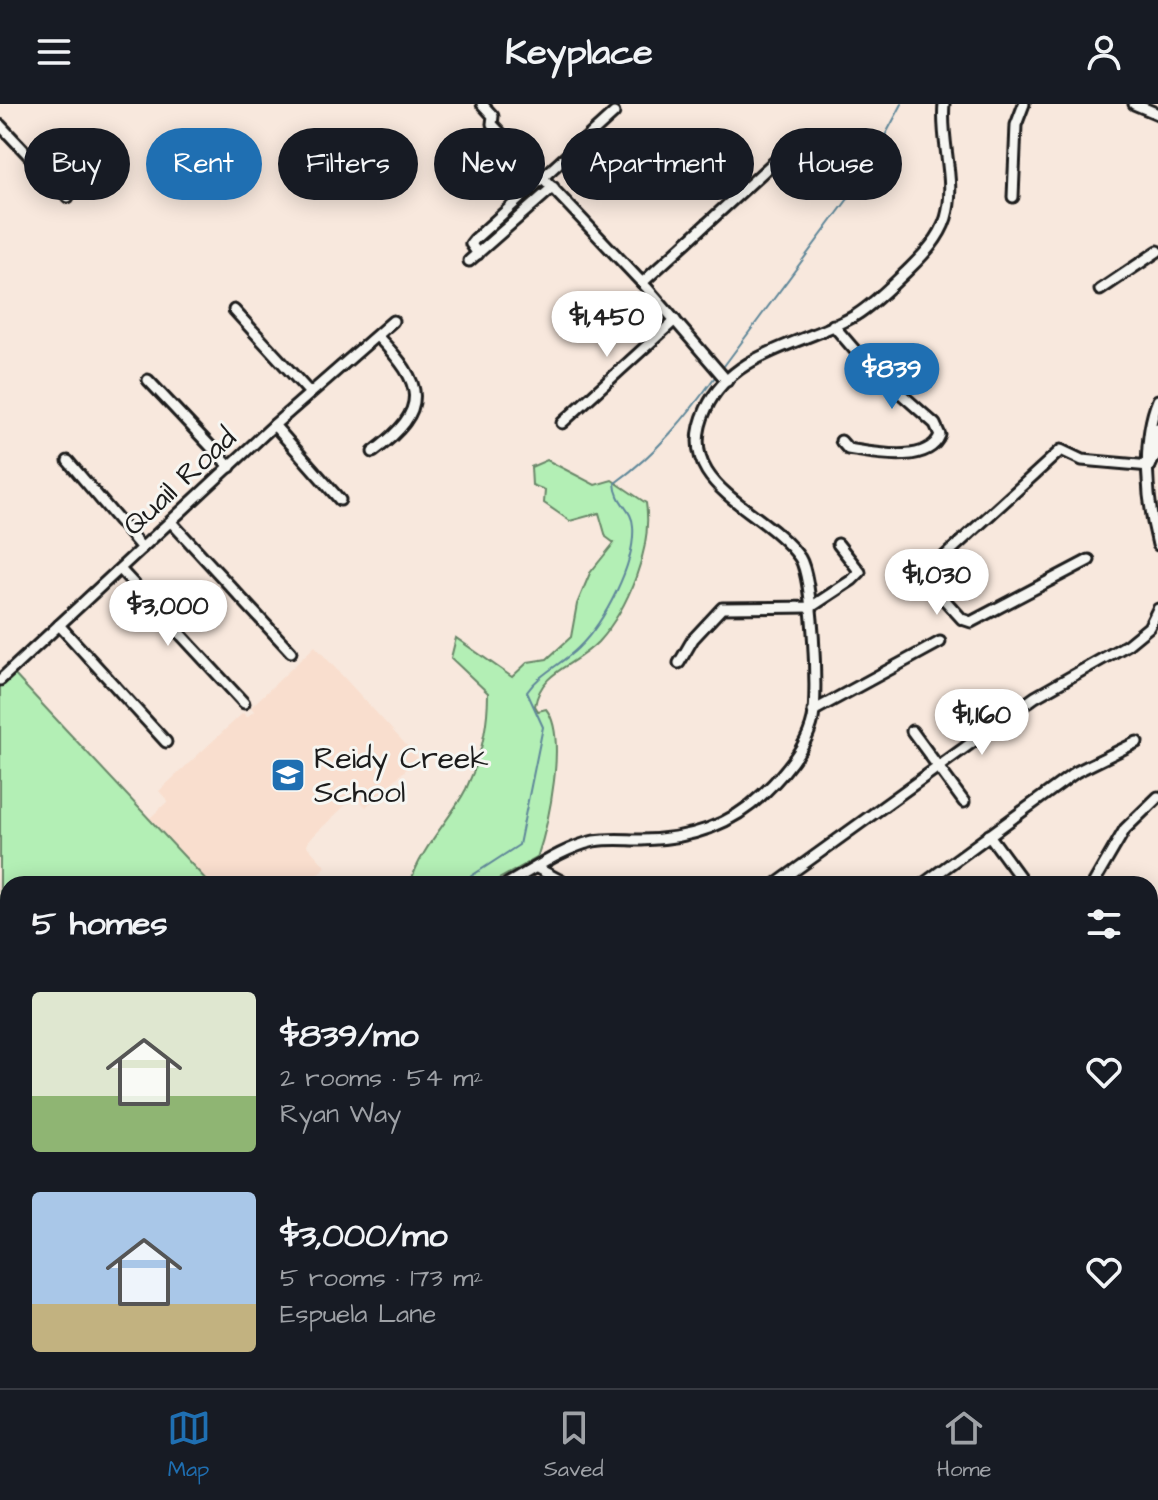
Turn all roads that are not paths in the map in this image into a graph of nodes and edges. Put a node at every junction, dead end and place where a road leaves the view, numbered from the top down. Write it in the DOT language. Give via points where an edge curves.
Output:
graph roads {
  1 [pos="482,104"];
  2 [pos="498,104"];
  3 [pos="944,104"];
  4 [pos="1024,104"];
  5 [pos="1134,104"];
  6 [pos="614,113"];
  7 [pos="1158,114"];
  8 [pos="493,116"];
  9 [pos="0,125"];
  10 [pos="496,128"];
  11 [pos="24,150"];
  12 [pos="770,166"];
  13 [pos="545,176"];
  14 [pos="545,178"];
  15 [pos="553,187"];
  16 [pos="1013,197"];
  17 [pos="518,200"];
  18 [pos="1158,251"];
  19 [pos="478,254"];
  20 [pos="469,261"];
  21 [pos="642,283"];
  22 [pos="1100,290"];
  23 [pos="234,310"];
  24 [pos="675,320"];
  25 [pos="393,321"];
  26 [pos="833,325"];
  27 [pos="378,337"];
  28 [pos="148,380"];
  29 [pos="727,381"];
  30 [pos="310,393"];
  31 [pos="1158,400"];
  32 [pos="562,423"];
  33 [pos="274,425"];
  34 [pos="1158,428"];
  35 [pos="841,441"];
  36 [pos="373,452"];
  37 [pos="68,461"];
  38 [pos="1150,466"];
  39 [pos="230,467"];
  40 [pos="340,500"];
  41 [pos="171,522"];
  42 [pos="838,544"];
  43 [pos="1158,545"];
  44 [pos="142,548"];
  45 [pos="1089,560"];
  46 [pos="120,569"];
  47 [pos="811,607"];
  48 [pos="1158,609"];
  49 [pos="59,625"];
  50 [pos="940,642"];
  51 [pos="291,652"];
  52 [pos="679,663"];
  53 [pos="0,680"];
  54 [pos="244,703"];
  55 [pos="813,711"];
  56 [pos="912,731"];
  57 [pos="166,742"];
  58 [pos="1137,742"];
  59 [pos="939,768"];
  60 [pos="1158,797"];
  61 [pos="964,802"];
  62 [pos="989,835"];
  63 [pos="537,868"];
  64 [pos="522,876"];
  65 [pos="552,876"];
  66 [pos="787,876"];
  67 [pos="934,876"];
  68 [pos="1019,876"];
  69 [pos="1098,876"];
  1 -- 8 [label="street"];
  2 -- 8 [label="street"];
  3 -- 26 [label="street" via="950,197 946,220 927,251 874,301"];
  4 -- 16 [label="street" via="1016,125"];
  5 -- 7 [label="street"];
  6 -- 13 [label="street"];
  8 -- 10 [label="street"];
  9 -- 11 [label="street"];
  12 -- 21 [label="street"];
  14 -- 15 [label="street"];
  15 -- 19 [label="street"];
  15 -- 21 [label="street"];
  17 -- 19 [label="street" via="471,244"];
  18 -- 22 [label="street"];
  19 -- 20 [label="street"];
  21 -- 24 [label="street"];
  23 -- 30 [label="street"];
  24 -- 29 [label="street"];
  24 -- 32 [label="street"];
  25 -- 27 [label="street, Quail Road"];
  26 -- 29 [label="street" via="765,354"];
  26 -- 35 [label="street" via="935,424 940,435 933,447 916,453 848,449"];
  27 -- 30 [label="street, Quail Road"];
  27 -- 36 [label="street" via="406,366 415,391 403,427"];
  28 -- 39 [label="street"];
  29 -- 47 [label="street" via="707,406 698,430 703,466 715,483 797,554 808,578"];
  30 -- 33 [label="street, Quail Road"];
  31 -- 38 [label="street" via="1147,439"];
  33 -- 39 [label="street, Quail Road"];
  33 -- 40 [label="street"];
  34 -- 38 [label="street"];
  37 -- 44 [label="street"];
  38 -- 43 [label="street"];
  38 -- 45 [label="street" via="1082,460 1061,450 923,576 962,619 971,622"];
  39 -- 41 [label="street, Quail Road"];
  41 -- 44 [label="street, Quail Road"];
  41 -- 51 [label="street"];
  42 -- 47 [label="street" via="860,572"];
  44 -- 46 [label="street, Quail Road"];
  46 -- 49 [label="street, Quail Road"];
  46 -- 54 [label="street"];
  47 -- 52 [label="street" via="722,608"];
  47 -- 55 [label="street"];
  48 -- 59 [label="street" via="1149,627 1127,645 1035,697"];
  49 -- 53 [label="street, Quail Road"];
  49 -- 57 [label="street"];
  50 -- 55 [label="street"];
  55 -- 63 [label="street" via="807,736 783,772 763,795 725,821 689,836 591,842"];
  56 -- 59 [label="street"];
  58 -- 62 [label="street" via="1076,772"];
  59 -- 61 [label="street"];
  59 -- 66 [label="street"];
  60 -- 69 [label="street" via="1125,829"];
  62 -- 67 [label="street"];
  62 -- 68 [label="street"];
  63 -- 64 [label="street"];
  63 -- 65 [label="street"];
}
